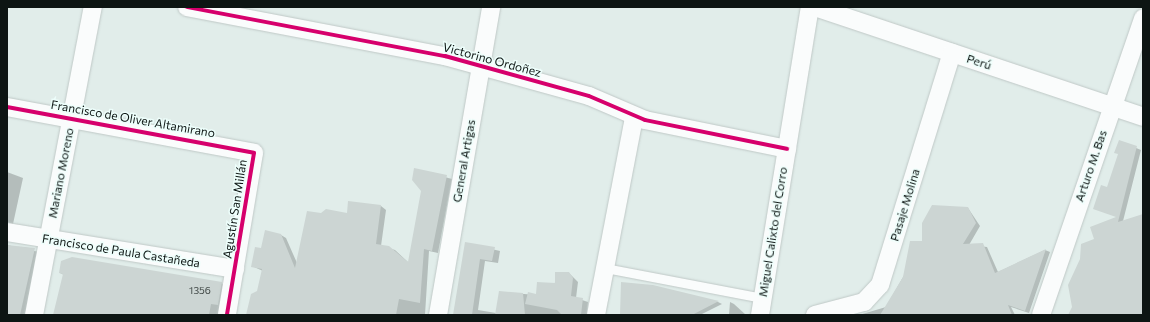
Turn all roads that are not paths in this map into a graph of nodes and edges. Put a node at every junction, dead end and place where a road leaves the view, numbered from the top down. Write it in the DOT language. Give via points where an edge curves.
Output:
graph roads {
  1 [pos="93,7"];
  2 [pos="187,7"];
  3 [pos="491,7"];
  4 [pos="810,7"];
  5 [pos="816,7"];
  6 [pos="1143,18"];
  7 [pos="952,53"];
  8 [pos="480,67"];
  9 [pos="1111,106"];
  10 [pos="7,107"];
  11 [pos="634,117"];
  12 [pos="1143,117"];
  13 [pos="72,119"];
  14 [pos="787,149"];
  15 [pos="254,153"];
  16 [pos="7,232"];
  17 [pos="48,240"];
  18 [pos="605,268"];
  19 [pos="235,269"];
  20 [pos="762,306"];
  21 [pos="34,315"];
  22 [pos="227,315"];
  23 [pos="438,315"];
  24 [pos="596,315"];
  25 [pos="815,315"];
  26 [pos="1041,315"];
  1 -- 13 [label="street, Mariano Moreno"];
  2 -- 8 [label="street, Victorino Ordoñez" via="445,56"];
  3 -- 8 [label="street, General Artigas"];
  4 -- 14 [label="street, Miguel Calixto del Corro"];
  5 -- 7 [label="street, Perú"];
  6 -- 9 [label="street, Arturo M. Bas"];
  7 -- 9 [label="street, Perú"];
  7 -- 25 [label="street, Pasaje Molina" via="880,285 864,302"];
  8 -- 11 [label="street, Victorino Ordoñez" via="589,96"];
  8 -- 23 [label="street, General Artigas"];
  9 -- 12 [label="street, Perú"];
  9 -- 26 [label="street, Arturo M. Bas"];
  10 -- 13 [label="street, Francisco de Oliver Altamirano"];
  11 -- 14 [label="street, Victorino Ordoñez"];
  11 -- 18 [label="street"];
  13 -- 15 [label="street, Francisco de Oliver Altamirano"];
  13 -- 17 [label="street, Mariano Moreno"];
  14 -- 20 [label="street, Miguel Calixto del Corro"];
  15 -- 19 [label="street, Agustín San Millán"];
  16 -- 17 [label="street, Francisco de Paula Castañeda"];
  17 -- 19 [label="street, Francisco de Paula Castañeda"];
  17 -- 21 [label="street, Mariano Moreno"];
  18 -- 20 [label="lane"];
  18 -- 24 [label="street"];
  19 -- 22 [label="street, Agustín San Millán"];
}
